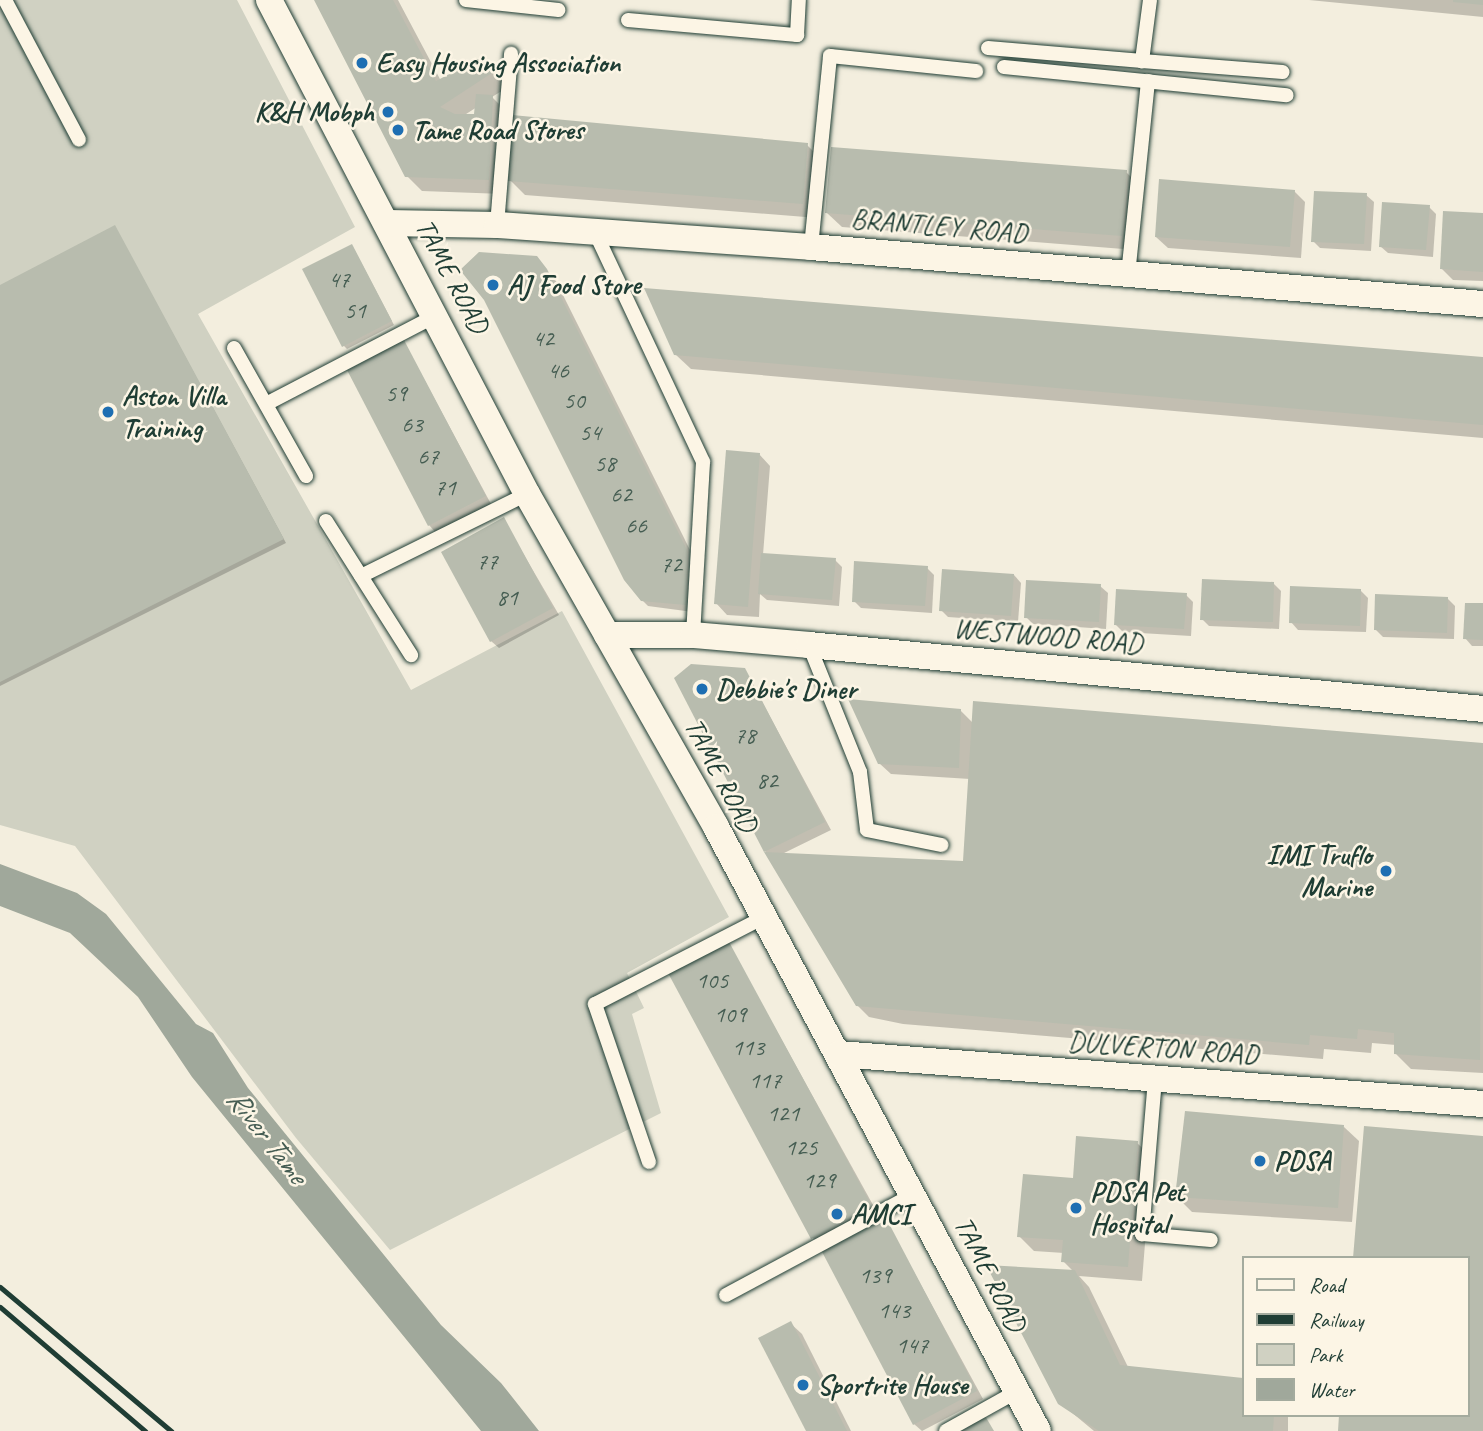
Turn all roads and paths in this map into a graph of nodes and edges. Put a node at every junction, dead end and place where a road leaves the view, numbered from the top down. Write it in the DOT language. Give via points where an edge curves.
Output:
graph roads {
  1 [pos="5,0"];
  2 [pos="269,0"];
  3 [pos="466,0"];
  4 [pos="799,0"];
  5 [pos="1150,0"];
  6 [pos="558,10"];
  7 [pos="628,20"];
  8 [pos="988,48"];
  9 [pos="511,54"];
  10 [pos="1142,61"];
  11 [pos="1004,67"];
  12 [pos="976,71"];
  13 [pos="1283,72"];
  14 [pos="1148,81"];
  15 [pos="1287,95"];
  16 [pos="79,140"];
  17 [pos="388,223"];
  18 [pos="496,225"];
  19 [pos="595,232"];
  20 [pos="811,247"];
  21 [pos="1129,275"];
  22 [pos="1483,304"];
  23 [pos="438,315"];
  24 [pos="234,348"];
  25 [pos="268,403"];
  26 [pos="306,476"];
  27 [pos="527,494"];
  28 [pos="326,521"];
  29 [pos="361,576"];
  30 [pos="607,635"];
  31 [pos="693,635"];
  32 [pos="809,645"];
  33 [pos="411,655"];
  34 [pos="1483,709"];
  35 [pos="943,845"];
  36 [pos="762,918"];
  37 [pos="839,1054"];
  38 [pos="1155,1079"];
  39 [pos="1483,1104"];
  40 [pos="649,1162"];
  41 [pos="914,1194"];
  42 [pos="1212,1240"];
  43 [pos="726,1295"];
  44 [pos="1016,1392"];
  45 [pos="946,1431"];
  46 [pos="1038,1431"];
  1 -- 16 [label="lane"];
  2 -- 17 [label="street, TAME ROAD"];
  3 -- 6 [label="lane"];
  4 -- 7 [label="lane" via="797,35"];
  5 -- 10 [label="lane"];
  8 -- 10 [label="lane"];
  9 -- 18 [label="lane"];
  10 -- 13 [label="lane"];
  11 -- 14 [label="lane"];
  12 -- 20 [label="lane" via="830,56"];
  14 -- 15 [label="lane"];
  14 -- 21 [label="lane"];
  17 -- 18 [label="street, BRANTLEY ROAD"];
  17 -- 23 [label="street, TAME ROAD"];
  18 -- 19 [label="street, BRANTLEY ROAD"];
  19 -- 20 [label="street, BRANTLEY ROAD"];
  19 -- 31 [label="lane" via="703,462"];
  20 -- 21 [label="street, BRANTLEY ROAD"];
  21 -- 22 [label="street, BRANTLEY ROAD"];
  23 -- 25 [label="lane"];
  23 -- 27 [label="street, TAME ROAD"];
  24 -- 25 [label="lane"];
  25 -- 26 [label="lane"];
  27 -- 29 [label="lane"];
  27 -- 30 [label="street, TAME ROAD"];
  28 -- 29 [label="lane"];
  29 -- 33 [label="lane"];
  30 -- 31 [label="street, WESTWOOD ROAD"];
  30 -- 36 [label="street, TAME ROAD"];
  31 -- 32 [label="street, WESTWOOD ROAD"];
  32 -- 34 [label="street, WESTWOOD ROAD"];
  32 -- 35 [label="lane" via="860,772 867,830"];
  36 -- 37 [label="street, TAME ROAD"];
  36 -- 40 [label="lane" via="595,1004"];
  37 -- 38 [label="street, DULVERTON ROAD"];
  37 -- 41 [label="street, TAME ROAD"];
  38 -- 39 [label="street, DULVERTON ROAD"];
  38 -- 42 [label="lane" via="1142,1234"];
  41 -- 43 [label="lane"];
  41 -- 44 [label="street, TAME ROAD"];
  44 -- 45 [label="lane"];
  44 -- 46 [label="street, TAME ROAD"];
}
